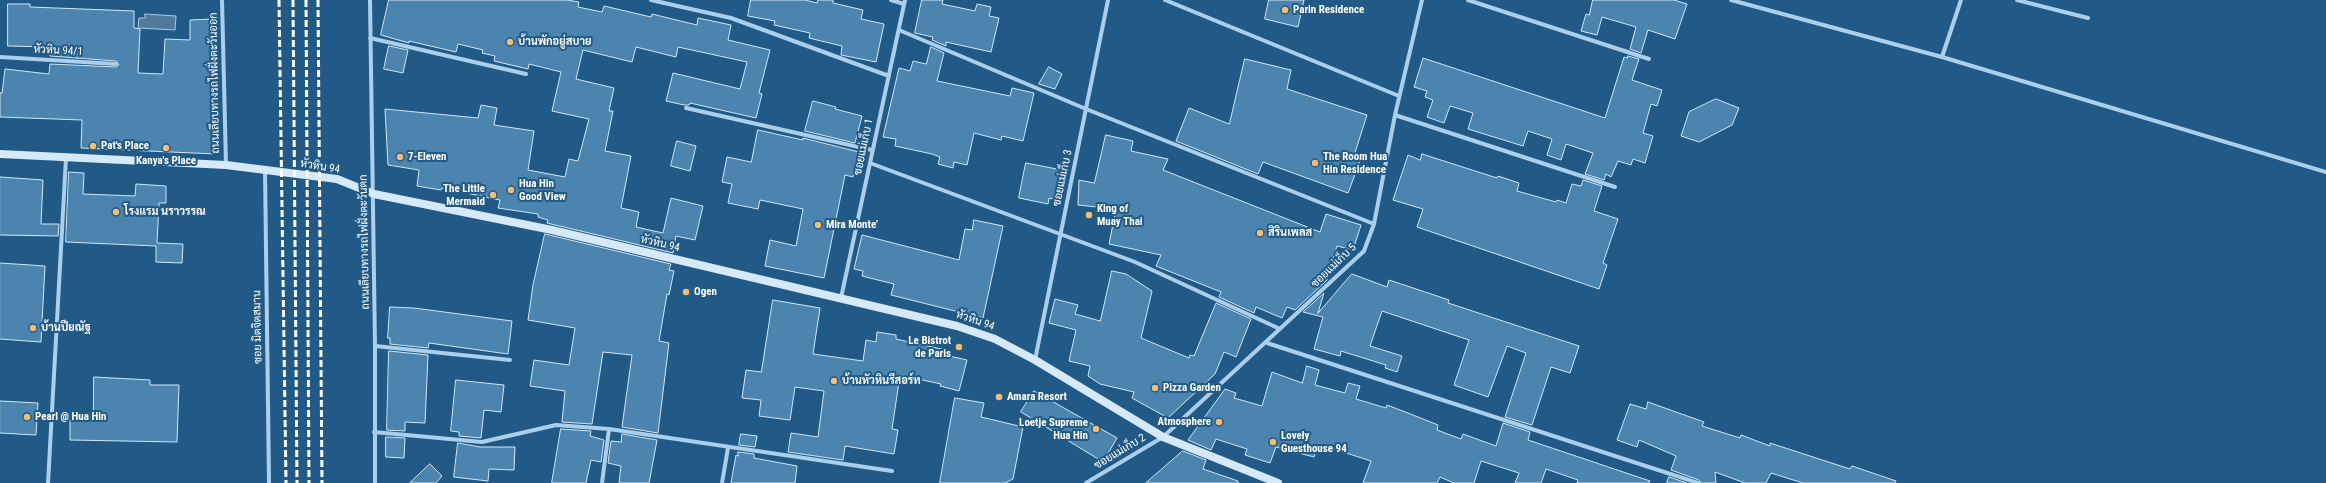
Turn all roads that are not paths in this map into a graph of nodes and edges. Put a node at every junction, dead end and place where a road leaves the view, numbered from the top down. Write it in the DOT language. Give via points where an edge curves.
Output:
graph roads {
  1 [pos="222,0"];
  2 [pos="370,0"];
  3 [pos="651,0"];
  4 [pos="891,0"];
  5 [pos="1108,0"];
  6 [pos="1165,0"];
  7 [pos="1422,0"];
  8 [pos="1468,0"];
  9 [pos="1731,0"];
  10 [pos="1960,0"];
  11 [pos="2017,0"];
  12 [pos="905,2"];
  13 [pos="2088,18"];
  14 [pos="899,30"];
  15 [pos="370,38"];
  16 [pos="0,57"];
  17 [pos="1942,57"];
  18 [pos="1649,59"];
  19 [pos="116,64"];
  20 [pos="526,74"];
  21 [pos="889,76"];
  22 [pos="1399,96"];
  23 [pos="686,108"];
  24 [pos="1086,109"];
  25 [pos="1395,115"];
  26 [pos="872,150"];
  27 [pos="0,154"];
  28 [pos="66,158"];
  29 [pos="870,162"];
  30 [pos="226,166"];
  31 [pos="265,170"];
  32 [pos="2326,172"];
  33 [pos="1615,187"];
  34 [pos="374,194"];
  35 [pos="1374,224"];
  36 [pos="1061,234"];
  37 [pos="841,298"];
  38 [pos="1280,329"];
  39 [pos="1267,343"];
  40 [pos="375,346"];
  41 [pos="510,360"];
  42 [pos="1035,360"];
  43 [pos="609,429"];
  44 [pos="374,432"];
  45 [pos="1163,437"];
  46 [pos="728,448"];
  47 [pos="892,471"];
  48 [pos="1683,481"];
  49 [pos="48,483"];
  50 [pos="269,483"];
  51 [pos="374,483"];
  52 [pos="602,483"];
  53 [pos="722,483"];
  54 [pos="1086,483"];
  55 [pos="1278,483"];
  56 [pos="1698,483"];
  1 -- 30 [label="street, ถนนเลียบทางรถไฟฝั่งตะวันออก"];
  2 -- 15 [label="street, ถนนเลียบทางรถไฟฝั่งตะวันตก"];
  3 -- 21 [label="street" via="731,18"];
  4 -- 12 [label="street"];
  5 -- 24 [label="street, ซอยแม่เก็บ 3"];
  6 -- 22 [label="street"];
  7 -- 22 [label="street, ซอยแม่เก็บ 5"];
  8 -- 18 [label="street"];
  9 -- 17 [label="street"];
  10 -- 17 [label="street"];
  11 -- 13 [label="street"];
  12 -- 14 [label="street, ซอยแม่เก็บ 1"];
  14 -- 21 [label="street, ซอยแม่เก็บ 1"];
  14 -- 24 [label="street"];
  15 -- 20 [label="street"];
  15 -- 34 [label="street, ถนนเลียบทางรถไฟฝั่งตะวันตก"];
  16 -- 19 [label="street, หัวหิน 94/1"];
  17 -- 32 [label="street"];
  21 -- 26 [label="street, ซอยแม่เก็บ 1"];
  22 -- 25 [label="street, ซอยแม่เก็บ 5"];
  23 -- 26 [label="street"];
  24 -- 35 [label="street"];
  24 -- 36 [label="street, ซอยแม่เก็บ 3"];
  25 -- 33 [label="street"];
  25 -- 35 [label="street, ซอยแม่เก็บ 5"];
  26 -- 29 [label="street, ซอยแม่เก็บ 1"];
  27 -- 28 [label="street, หัวหิน 94"];
  28 -- 30 [label="street, หัวหิน 94"];
  28 -- 49 [label="street"];
  29 -- 36 [label="street"];
  29 -- 37 [label="street, ซอยแม่เก็บ 1"];
  30 -- 31 [label="street, หัวหิน 94"];
  31 -- 34 [label="street, หัวหิน 94" via="337,179"];
  31 -- 50 [label="street, ซอย มิตจิตสมาน"];
  34 -- 37 [label="street, หัวหิน 94" via="552,230"];
  34 -- 40 [label="street, ถนนเลียบทางรถไฟฝั่งตะวันตก"];
  35 -- 38 [label="street, ซอยแม่เก็บ 5" via="1364,251"];
  36 -- 38 [label="street" via="1135,262"];
  36 -- 42 [label="street, ซอยแม่เก็บ 3"];
  37 -- 42 [label="street, หัวหิน 94" via="958,326 995,339"];
  38 -- 39 [label="street, ซอยแม่เก็บ 5"];
  39 -- 45 [label="street, ซอยแม่เก็บ 5"];
  39 -- 48 [label="street"];
  40 -- 41 [label="street"];
  40 -- 44 [label="street, ถนนเลียบทางรถไฟฝั่งตะวันตก"];
  42 -- 45 [label="street, หัวหิน 94"];
  43 -- 44 [label="street" via="556,425 482,442"];
  43 -- 46 [label="street"];
  43 -- 52 [label="street"];
  44 -- 51 [label="street, ถนนเลียบทางรถไฟฝั่งตะวันตก"];
  45 -- 54 [label="street, ซอยแม่เก็บ 2"];
  45 -- 55 [label="street, หัวหิน 94"];
  46 -- 47 [label="street"];
  46 -- 53 [label="street"];
  48 -- 56 [label="street"];
}
